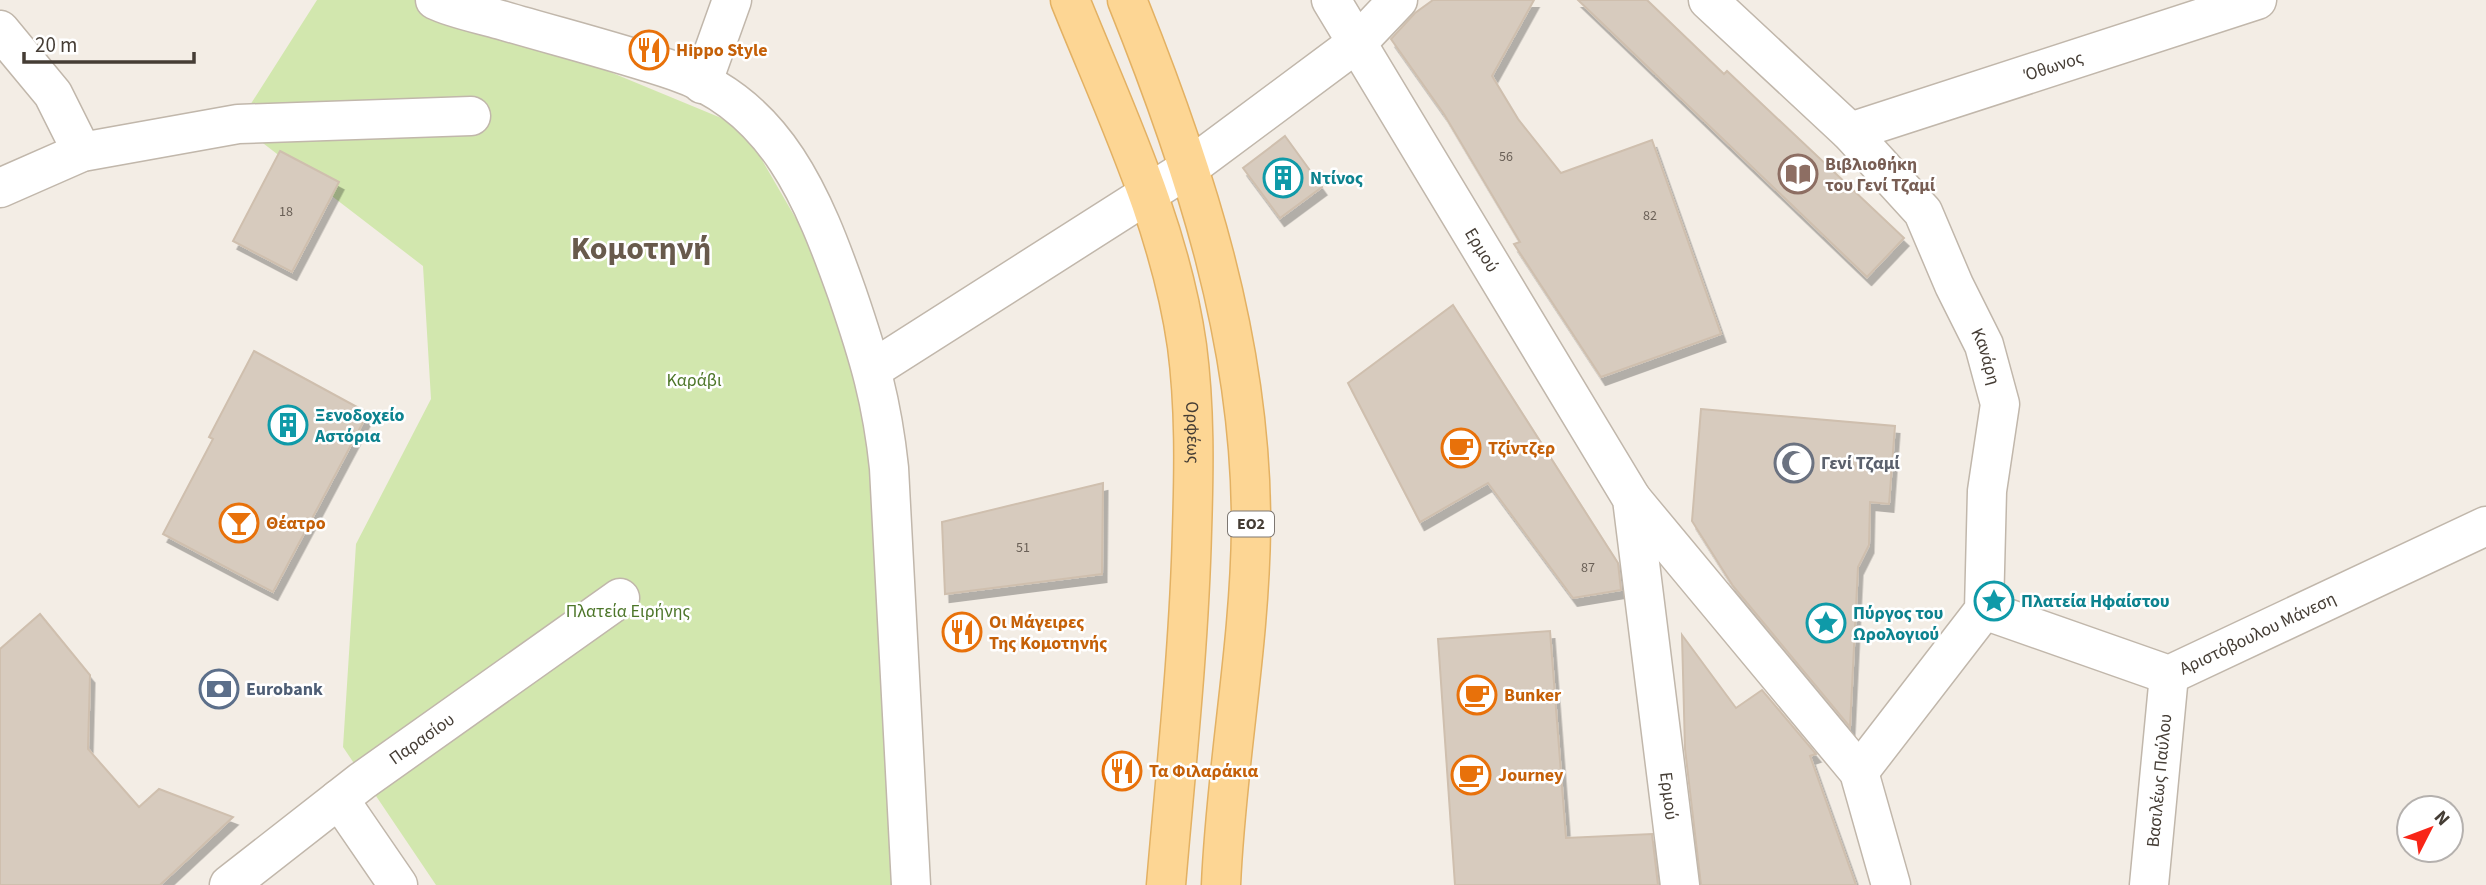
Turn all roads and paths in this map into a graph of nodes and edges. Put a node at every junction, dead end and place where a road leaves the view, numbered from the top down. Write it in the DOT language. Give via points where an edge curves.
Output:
graph roads {
  1 [pos="435,0"];
  2 [pos="732,0"];
  3 [pos="1070,0"];
  4 [pos="1127,0"];
  5 [pos="1331,0"];
  6 [pos="1398,0"];
  7 [pos="1707,0"];
  8 [pos="2257,0"];
  9 [pos="0,30"];
  10 [pos="1358,43"];
  11 [pos="702,85"];
  12 [pos="471,116"];
  13 [pos="1850,132"];
  14 [pos="82,152"];
  15 [pos="1190,167"];
  16 [pos="0,188"];
  17 [pos="1149,195"];
  18 [pos="873,369"];
  19 [pos="1632,499"];
  20 [pos="2486,526"];
  21 [pos="620,598"];
  22 [pos="1984,610"];
  23 [pos="2169,675"];
  24 [pos="1859,772"];
  25 [pos="339,799"];
  26 [pos="229,885"];
  27 [pos="398,885"];
  28 [pos="911,885"];
  29 [pos="1166,885"];
  30 [pos="1221,885"];
  31 [pos="1680,885"];
  32 [pos="1891,885"];
  33 [pos="2149,885"];
  1 -- 11 [label="street" via="678,72"];
  2 -- 11 [label="street"];
  3 -- 17 [label="main road, Ορφέως"];
  4 -- 15 [label="main road, ΕΟ2"];
  5 -- 10 [label="street, Ερμού"];
  6 -- 10 [label="street"];
  7 -- 13 [label="street, Κανάρη"];
  8 -- 13 [label="street, Όθωνος"];
  9 -- 14 [label="street" via="53,94"];
  10 -- 15 [label="street"];
  10 -- 19 [label="street, Ερμού"];
  11 -- 18 [label="street" via="743,108 796,173 823,225"];
  12 -- 14 [label="street" via="238,124"];
  13 -- 22 [label="street, Κανάρη" via="1923,212 1984,345 2000,404 1987,491"];
  14 -- 16 [label="street"];
  15 -- 17 [label="street"];
  15 -- 30 [label="main road, ΕΟ2" via="1231,326 1247,427 1248,608"];
  17 -- 18 [label="street"];
  17 -- 29 [label="main road, Ορφέως" via="1187,345 1195,436 1190,602"];
  18 -- 28 [label="street" via="889,468"];
  19 -- 24 [label="street, Ερμού"];
  19 -- 31 [label="street, Ερμού"];
  20 -- 23 [label="street, Αριστόβουλου Μάνεση"];
  21 -- 25 [label="street, Παρασίου"];
  22 -- 23 [label="street, Αριστόβουλου Μάνεση"];
  22 -- 24 [label="street"];
  23 -- 33 [label="street, Βασιλέως Παύλου"];
  24 -- 32 [label="street"];
  25 -- 26 [label="street, Παρασίου"];
  25 -- 27 [label="street"];
}
